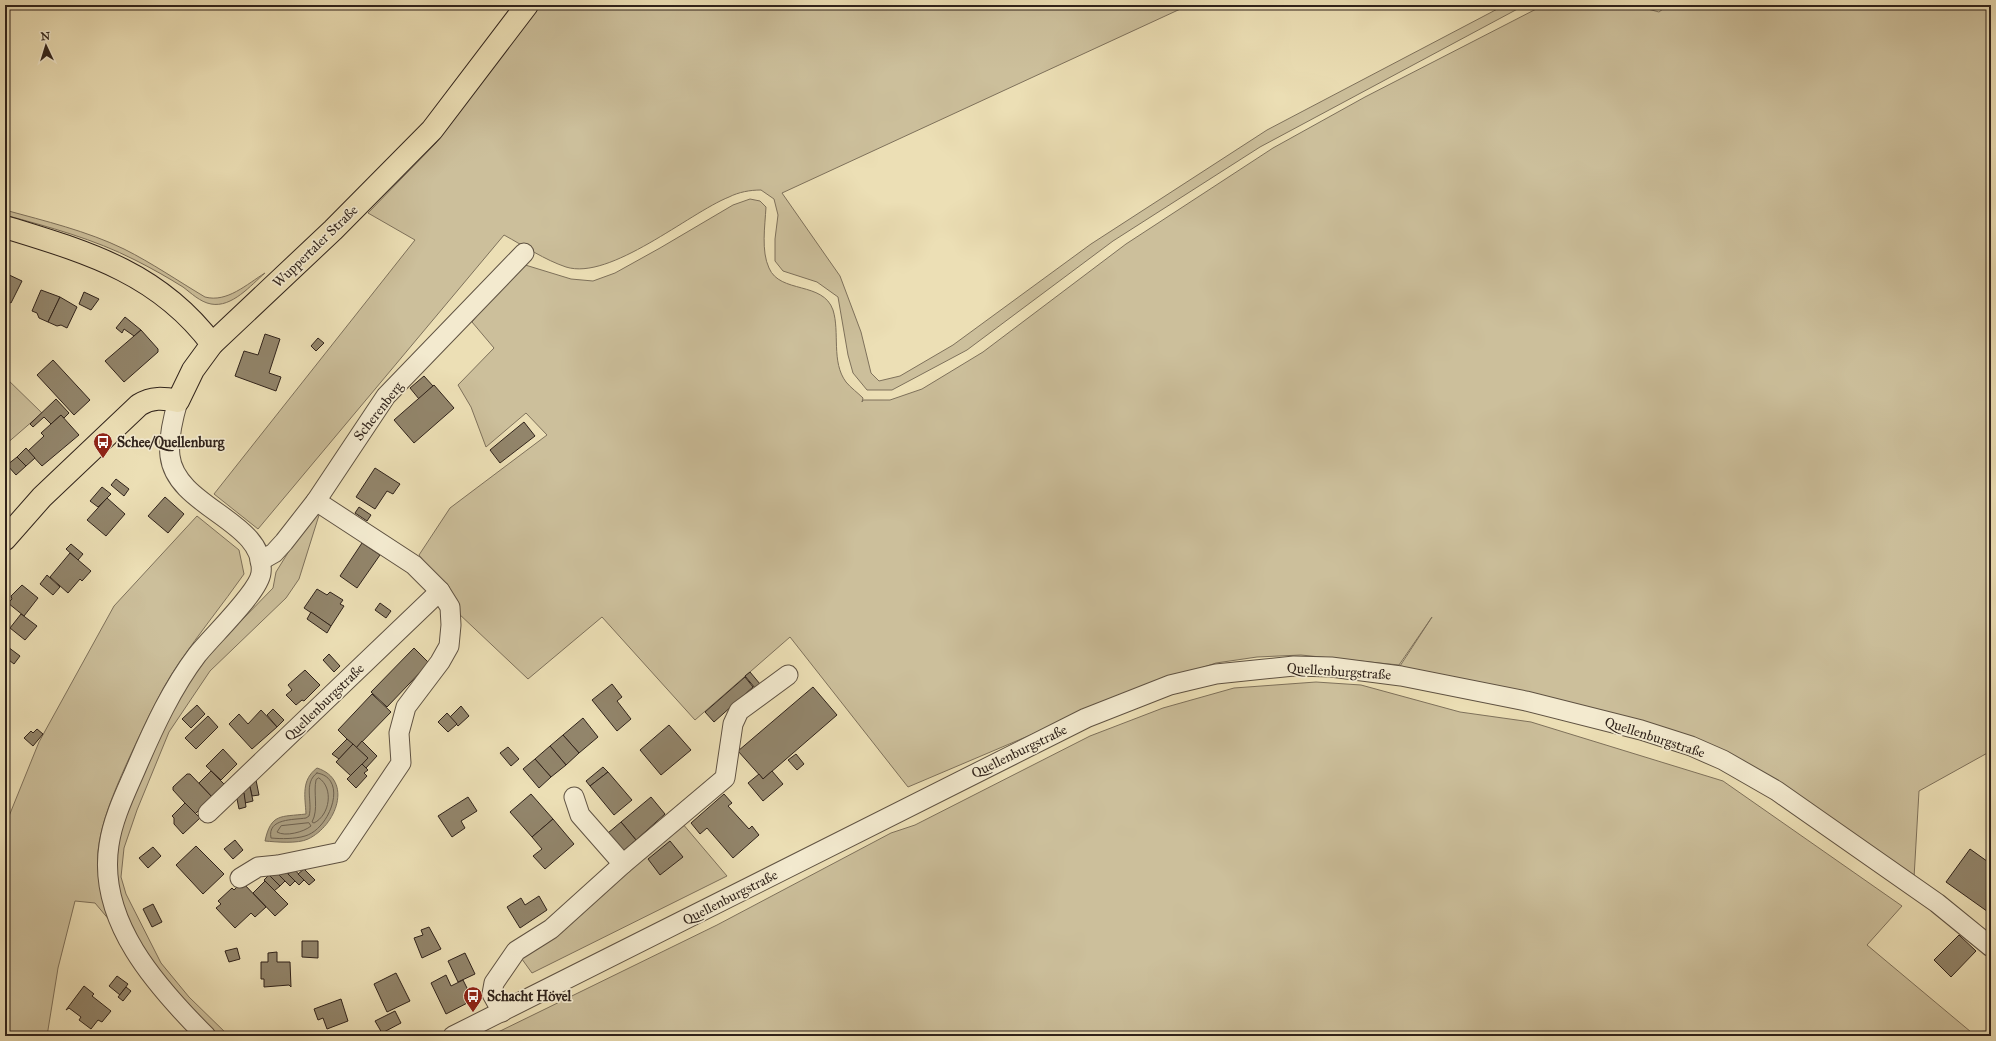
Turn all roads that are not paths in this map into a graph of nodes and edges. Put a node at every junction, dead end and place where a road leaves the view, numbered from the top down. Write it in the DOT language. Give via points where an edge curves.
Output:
graph roads {
  1 [pos="527,5"];
  2 [pos="5,227"];
  3 [pos="524,253"];
  4 [pos="212,344"];
  5 [pos="178,401"];
  6 [pos="316,501"];
  7 [pos="5,539"];
  8 [pos="260,561"];
  9 [pos="440,591"];
  10 [pos="788,676"];
  11 [pos="574,797"];
  12 [pos="208,813"];
  13 [pos="623,864"];
  14 [pos="240,878"];
  15 [pos="1991,947"];
  16 [pos="502,1012"];
  17 [pos="206,1036"];
  18 [pos="452,1036"];
  1 -- 4 [label="main road, Wuppertaler Straße" via="432,130 333,230"];
  2 -- 4 [label="main road" via="80,250 119,267 160,292 183,312"];
  3 -- 6 [label="street, Scherenberg" via="386,396"];
  4 -- 5 [label="main road, Wuppertaler Straße" via="193,370"];
  5 -- 7 [label="main road" via="149,399 139,405 42,496"];
  5 -- 8 [label="street, Wuppertaler Straße" via="170,440 170,458 176,474 187,489 249,538"];
  6 -- 8 [label="street, Scherenberg" via="284,542"];
  6 -- 9 [label="street" via="414,565"];
  8 -- 17 [label="street" via="261,572 254,589 196,657 165,708 123,799 109,845 108,881 121,924 158,985"];
  9 -- 12 [label="street, Quellenburgstraße"];
  9 -- 14 [label="street" via="450,607 449,646 406,707 399,733 400,763 341,852 258,867"];
  10 -- 13 [label="street" via="739,711 733,724 725,778"];
  11 -- 13 [label="street" via="580,815"];
  13 -- 16 [label="street" via="551,929 516,951 494,982 492,994"];
  15 -- 16 [label="street, Quellenburgstraße" via="1937,903 1777,791 1691,746 1641,730 1502,696 1401,676 1331,667 1294,666 1216,674 1170,685 1086,718"];
  16 -- 18 [label="street, Quellenburgstraße"];
}
